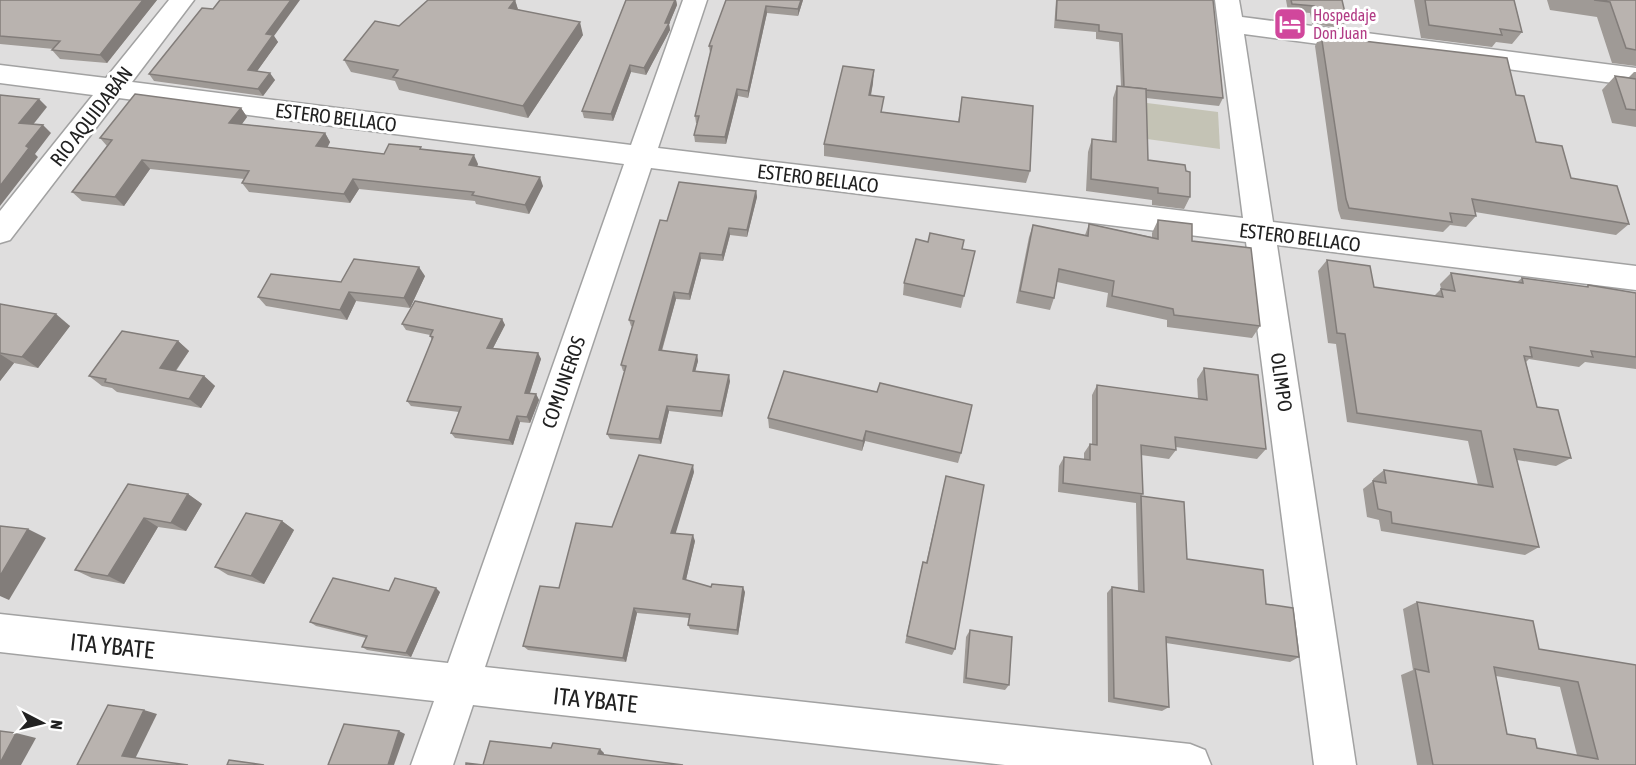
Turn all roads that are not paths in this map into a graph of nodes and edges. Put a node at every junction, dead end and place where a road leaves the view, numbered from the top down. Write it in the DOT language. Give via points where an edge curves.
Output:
graph roads {
  1 [pos="182,0"];
  2 [pos="695,0"];
  3 [pos="1228,12"];
  4 [pos="0,74"];
  5 [pos="1636,77"];
  6 [pos="112,88"];
  7 [pos="640,156"];
  8 [pos="0,232"];
  9 [pos="1261,233"];
  10 [pos="1636,278"];
  11 [pos="0,633"];
  12 [pos="459,685"];
  13 [pos="432,765"];
  14 [pos="1190,765"];
  15 [pos="1335,765"];
  1 -- 6 [label="street, RIO AQUIDABÁN"];
  2 -- 7 [label="street, COMUNEROS"];
  3 -- 5 [label="street"];
  3 -- 9 [label="street, OLIMPO"];
  4 -- 6 [label="street, ESTERO BELLACO"];
  6 -- 7 [label="street, ESTERO BELLACO"];
  6 -- 8 [label="street, RIO AQUIDABÁN"];
  7 -- 9 [label="street, ESTERO BELLACO"];
  7 -- 12 [label="street, COMUNEROS"];
  9 -- 10 [label="street, ESTERO BELLACO"];
  9 -- 15 [label="street, OLIMPO"];
  11 -- 12 [label="street, ITA YBATE"];
  12 -- 13 [label="street, COMUNEROS"];
  12 -- 14 [label="street, ITA YBATE"];
}
